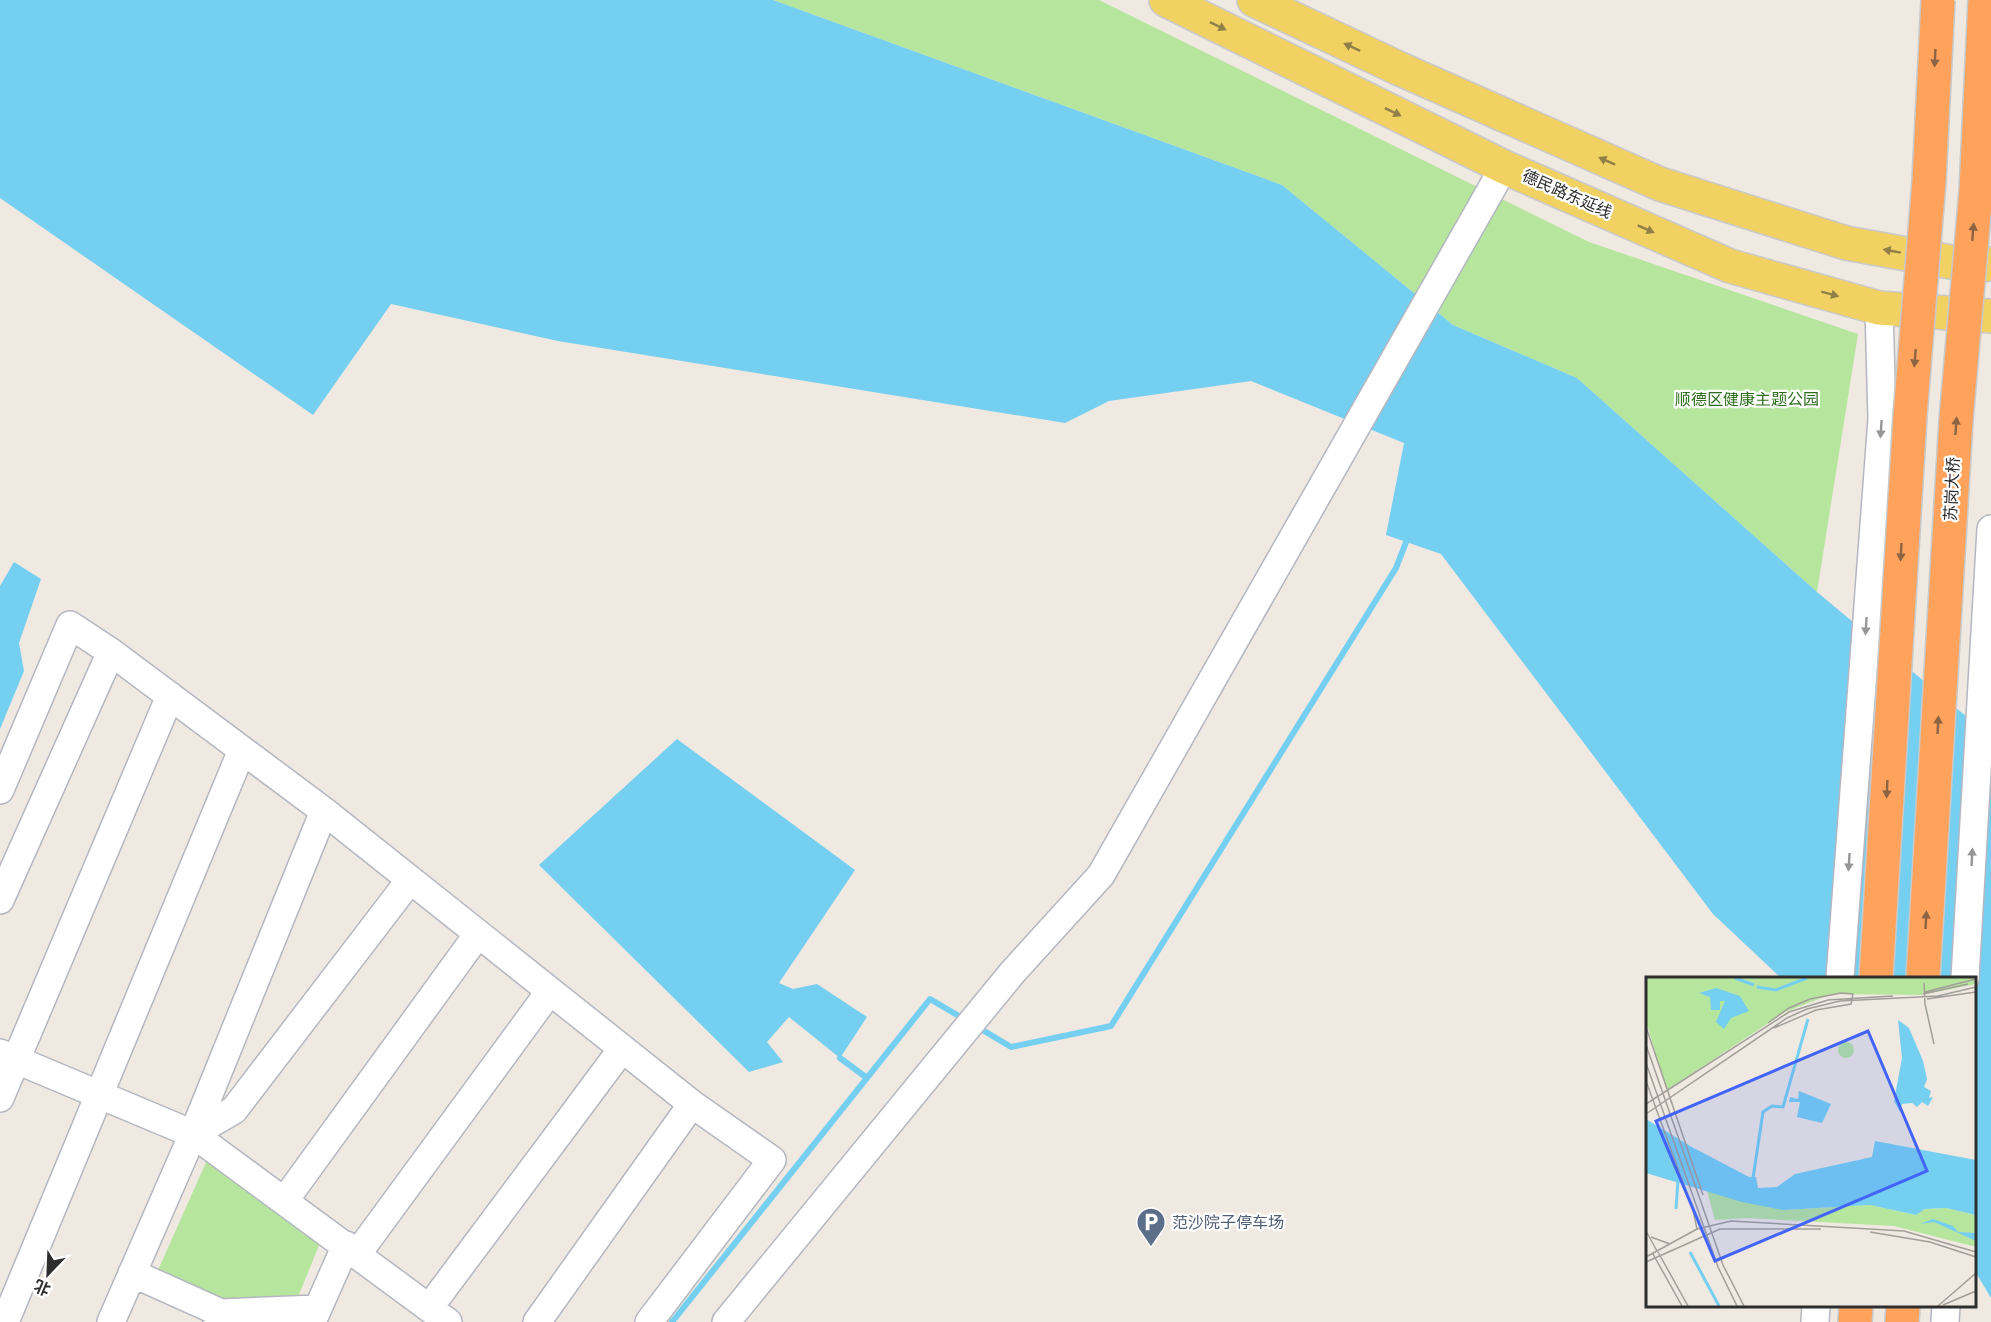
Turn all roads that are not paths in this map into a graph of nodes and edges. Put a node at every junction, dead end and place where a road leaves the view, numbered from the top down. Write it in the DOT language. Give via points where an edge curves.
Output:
graph roads {
  1 [pos="1166,0"];
  2 [pos="1254,0"];
  3 [pos="1938,0"];
  4 [pos="1985,0"];
  5 [pos="1504,167"];
  6 [pos="1991,264"];
  7 [pos="1880,308"];
  8 [pos="1991,316"];
  9 [pos="1991,529"];
  10 [pos="111,652"];
  11 [pos="170,696"];
  12 [pos="242,750"];
  13 [pos="0,790"];
  14 [pos="324,812"];
  15 [pos="410,880"];
  16 [pos="0,900"];
  17 [pos="478,934"];
  18 [pos="1840,977"];
  19 [pos="1876,977"];
  20 [pos="1923,977"];
  21 [pos="1965,977"];
  22 [pos="550,991"];
  23 [pos="622,1049"];
  24 [pos="8,1057"];
  25 [pos="99,1094"];
  26 [pos="0,1098"];
  27 [pos="692,1104"];
  28 [pos="193,1134"];
  29 [pos="285,1200"];
  30 [pos="352,1249"];
  31 [pos="132,1273"];
  32 [pos="1816,1307"];
  33 [pos="1856,1307"];
  34 [pos="1903,1307"];
  35 [pos="1946,1307"];
  36 [pos="314,1315"];
  37 [pos="439,1315"];
  38 [pos="219,1317"];
  39 [pos="5,1322"];
  40 [pos="111,1322"];
  41 [pos="537,1322"];
  42 [pos="649,1322"];
  43 [pos="726,1322"];
  44 [pos="1815,1322"];
  45 [pos="1855,1322"];
  46 [pos="1902,1322"];
  47 [pos="1945,1322"];
  1 -- 5 [label="main road, 德民路东延线, one-way"];
  6 -- 2 [label="main road, one-way" via="1972,266 1846,243 1660,184"];
  3 -- 19 [label="highway, one-way, bridge"];
  20 -- 4 [label="highway, 苏岗大桥, one-way, bridge" via="1956,420 1976,191"];
  5 -- 7 [label="main road, 德民路东延线, one-way" via="1730,266"];
  5 -- 43 [label="street" via="1101,875 1012,973"];
  7 -- 8 [label="main road, 德民路东延线"];
  7 -- 18 [label="street, one-way" via="1882,419"];
  21 -- 9 [label="street, one-way"];
  10 -- 11 [label="street"];
  10 -- 13 [label="street" via="70,625"];
  10 -- 16 [label="street"];
  11 -- 12 [label="street"];
  11 -- 24 [label="street"];
  12 -- 14 [label="street"];
  12 -- 25 [label="street"];
  14 -- 15 [label="street"];
  14 -- 28 [label="street"];
  15 -- 17 [label="street"];
  15 -- 28 [label="street" via="234,1110"];
  17 -- 22 [label="street"];
  17 -- 29 [label="street"];
  22 -- 23 [label="street"];
  22 -- 30 [label="street"];
  23 -- 27 [label="street"];
  23 -- 37 [label="street"];
  24 -- 25 [label="street"];
  24 -- 26 [label="street"];
  25 -- 28 [label="street"];
  25 -- 39 [label="street"];
  27 -- 41 [label="street"];
  27 -- 42 [label="street" via="772,1160"];
  28 -- 29 [label="street"];
  28 -- 31 [label="street"];
  29 -- 30 [label="street"];
  30 -- 36 [label="street"];
  30 -- 37 [label="street"];
  31 -- 38 [label="street"];
  31 -- 40 [label="street"];
  32 -- 44 [label="street"];
  33 -- 45 [label="highway"];
  34 -- 46 [label="highway"];
  35 -- 47 [label="street"];
  36 -- 38 [label="street"];
}
